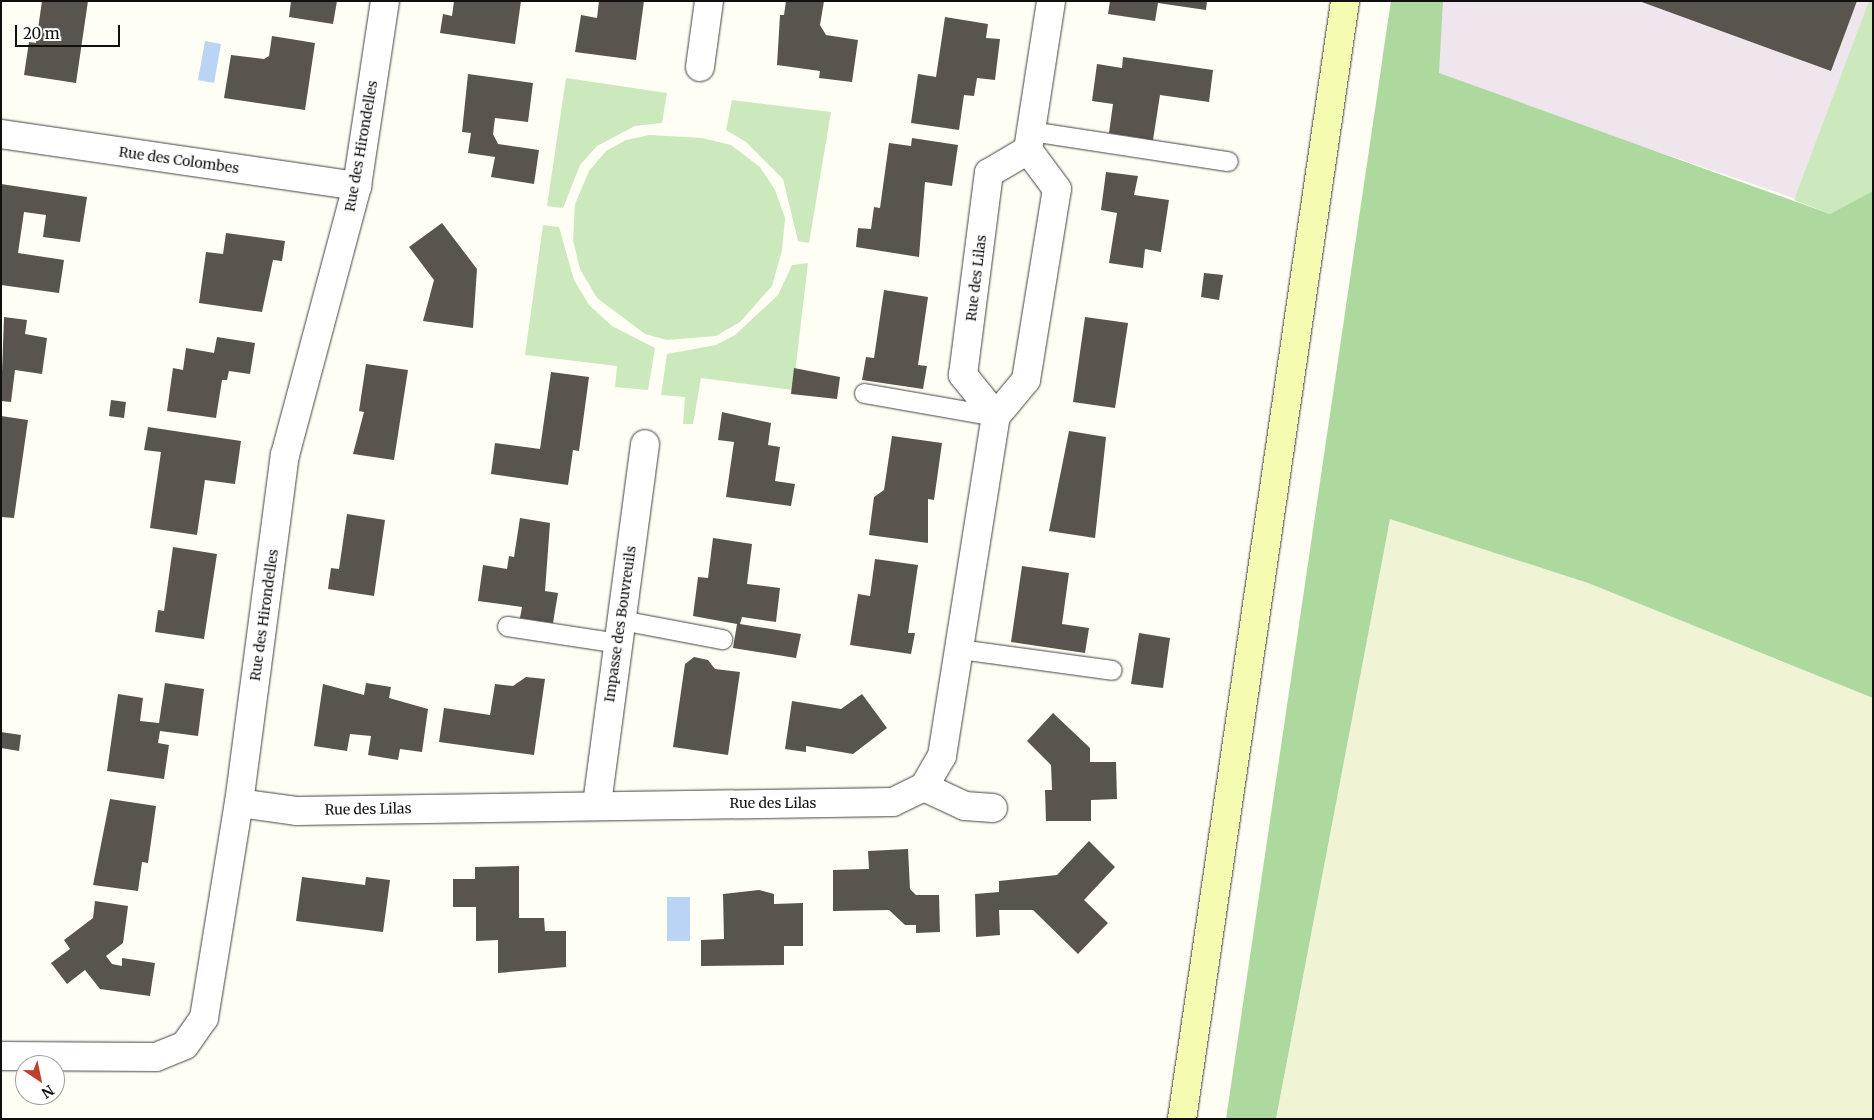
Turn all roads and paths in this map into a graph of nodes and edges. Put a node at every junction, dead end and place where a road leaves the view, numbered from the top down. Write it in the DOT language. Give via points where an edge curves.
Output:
graph roads {
  1 [pos="385,1"];
  2 [pos="709,1"];
  3 [pos="1051,1"];
  4 [pos="1345,1"];
  5 [pos="700,67"];
  6 [pos="1,134"];
  7 [pos="1029,140"];
  8 [pos="1228,161"];
  9 [pos="357,186"];
  10 [pos="864,393"];
  11 [pos="996,416"];
  12 [pos="645,444"];
  13 [pos="507,626"];
  14 [pos="619,632"];
  15 [pos="722,639"];
  16 [pos="959,649"];
  17 [pos="1112,670"];
  18 [pos="924,787"];
  19 [pos="239,803"];
  20 [pos="597,804"];
  21 [pos="992,808"];
  22 [pos="1,1056"];
  23 [pos="1182,1119"];
  1 -- 9 [label="street, Rue des Hirondelles"];
  2 -- 5 [label="street"];
  3 -- 7 [label="street"];
  4 -- 23 [label="street"];
  6 -- 9 [label="street, Rue des Colombes"];
  7 -- 8 [label="lane"];
  7 -- 11 [label="street" via="1057,189 1026,380"];
  7 -- 11 [label="street, Rue des Lilas" via="989,173 963,375"];
  9 -- 19 [label="street, Rue des Hirondelles" via="285,455"];
  10 -- 11 [label="lane"];
  11 -- 16 [label="street"];
  12 -- 14 [label="street, Impasse des Bouvreuils"];
  13 -- 14 [label="lane"];
  14 -- 15 [label="lane"];
  14 -- 20 [label="street, Impasse des Bouvreuils"];
  16 -- 17 [label="lane"];
  16 -- 18 [label="street" via="942,756"];
  18 -- 20 [label="street, Rue des Lilas" via="893,802"];
  18 -- 21 [label="street" via="965,806"];
  19 -- 20 [label="street, Rue des Lilas" via="297,811"];
  19 -- 22 [label="street, Rue des Hirondelles" via="204,1018 185,1045 156,1057"];
}
